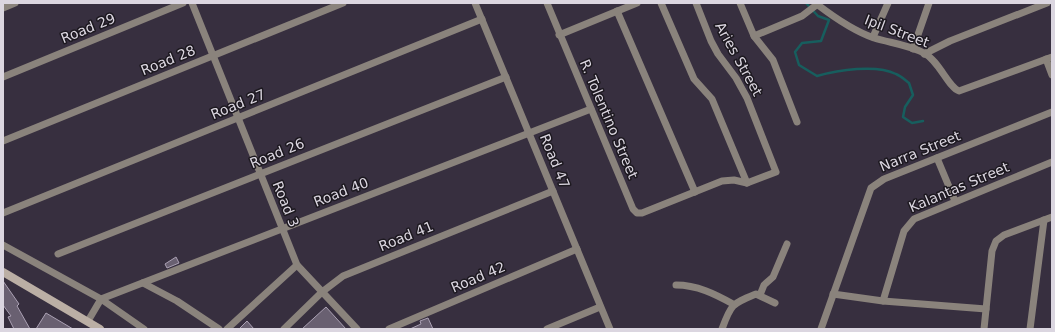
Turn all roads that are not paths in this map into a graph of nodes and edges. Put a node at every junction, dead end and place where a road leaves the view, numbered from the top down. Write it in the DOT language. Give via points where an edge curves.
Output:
graph roads {
  1 [pos="15,3"];
  2 [pos="183,3"];
  3 [pos="192,3"];
  4 [pos="343,3"];
  5 [pos="475,3"];
  6 [pos="547,3"];
  7 [pos="637,3"];
  8 [pos="661,3"];
  9 [pos="696,3"];
  10 [pos="740,3"];
  11 [pos="888,3"];
  12 [pos="929,3"];
  13 [pos="1047,3"];
  14 [pos="819,4"];
  15 [pos="3,8"];
  16 [pos="618,11"];
  17 [pos="482,19"];
  18 [pos="559,35"];
  19 [pos="754,36"];
  20 [pos="873,37"];
  21 [pos="913,49"];
  22 [pos="924,54"];
  23 [pos="214,56"];
  24 [pos="1049,58"];
  25 [pos="1052,76"];
  26 [pos="3,77"];
  27 [pos="506,77"];
  28 [pos="591,109"];
  29 [pos="1052,112"];
  30 [pos="238,118"];
  31 [pos="797,122"];
  32 [pos="529,133"];
  33 [pos="3,141"];
  34 [pos="937,158"];
  35 [pos="1052,162"];
  36 [pos="260,174"];
  37 [pos="747,183"];
  38 [pos="553,191"];
  39 [pos="695,192"];
  40 [pos="955,201"];
  41 [pos="3,213"];
  42 [pos="1052,217"];
  43 [pos="1044,220"];
  44 [pos="282,229"];
  45 [pos="787,244"];
  46 [pos="3,245"];
  47 [pos="577,249"];
  48 [pos="58,254"];
  49 [pos="297,265"];
  50 [pos="3,272"];
  51 [pos="143,283"];
  52 [pos="676,285"];
  53 [pos="322,292"];
  54 [pos="833,294"];
  55 [pos="760,295"];
  56 [pos="101,299"];
  57 [pos="883,301"];
  58 [pos="774,303"];
  59 [pos="733,304"];
  60 [pos="600,307"];
  61 [pos="986,309"];
  62 [pos="88,321"];
  63 [pos="100,329"];
  64 [pos="144,329"];
  65 [pos="219,329"];
  66 [pos="227,329"];
  67 [pos="284,329"];
  68 [pos="357,329"];
  69 [pos="389,329"];
  70 [pos="547,329"];
  71 [pos="610,329"];
  72 [pos="722,329"];
  73 [pos="821,329"];
  74 [pos="984,329"];
  75 [pos="1030,329"];
  1 -- 15 [label="street"];
  2 -- 26 [label="street, Road 29"];
  3 -- 23 [label="street, Road 3"];
  4 -- 23 [label="street, Road 28"];
  5 -- 17 [label="street, Road 47"];
  6 -- 18 [label="street, R. Tolentino Street"];
  7 -- 16 [label="street"];
  8 -- 37 [label="street" via="694,79 712,99"];
  9 -- 37 [label="street, Aries Street" via="711,41 744,93 776,172"];
  10 -- 19 [label="street"];
  11 -- 20 [label="street"];
  12 -- 21 [label="street"];
  13 -- 22 [label="street" via="950,41"];
  14 -- 19 [label="street" via="802,16"];
  14 -- 20 [label="street, Ipil Street" via="841,22"];
  16 -- 18 [label="street"];
  16 -- 39 [label="street"];
  17 -- 27 [label="street, Road 47"];
  17 -- 30 [label="street, Road 27"];
  18 -- 28 [label="street, R. Tolentino Street"];
  19 -- 31 [label="street" via="773,60"];
  20 -- 21 [label="street, Ipil Street"];
  21 -- 22 [label="street, Ipil Street"];
  22 -- 24 [label="street, Ipil Street" via="937,63 956,91 962,91"];
  23 -- 30 [label="street, Road 3"];
  23 -- 33 [label="street, Road 28"];
  24 -- 25 [label="street"];
  27 -- 32 [label="street, Road 47"];
  27 -- 36 [label="street, Road 26"];
  28 -- 32 [label="street, Road 40"];
  28 -- 39 [label="street, R. Tolentino Street" via="633,209 637,213"];
  29 -- 34 [label="street, Narra Street"];
  30 -- 36 [label="street, Road 3"];
  30 -- 41 [label="street, Road 27"];
  32 -- 38 [label="street, Road 47"];
  32 -- 44 [label="street, Road 40"];
  34 -- 40 [label="street"];
  34 -- 54 [label="street, Narra Street" via="884,179 871,188"];
  35 -- 40 [label="street, Kalantas Street"];
  36 -- 44 [label="street, Road 3"];
  36 -- 48 [label="street, Road 26"];
  37 -- 39 [label="street" via="722,181"];
  38 -- 47 [label="street, Road 47"];
  38 -- 53 [label="street, Road 41" via="356,270 333,282"];
  40 -- 57 [label="street, Kalantas Street" via="908,224"];
  42 -- 43 [label="street"];
  43 -- 61 [label="street" via="1004,235 996,242 992,251"];
  43 -- 75 [label="street"];
  44 -- 49 [label="street, Road 3"];
  44 -- 51 [label="street, Road 40"];
  45 -- 55 [label="street" via="773,277 764,284"];
  46 -- 56 [label="street"];
  47 -- 60 [label="street, Road 47"];
  47 -- 69 [label="street, Road 42"];
  49 -- 53 [label="street, Road 3"];
  49 -- 66 [label="street"];
  50 -- 62 [label="main road"];
  51 -- 56 [label="street, Road 40"];
  51 -- 65 [label="street" via="177,301"];
  52 -- 59 [label="street" via="699,288"];
  53 -- 67 [label="street, Road 41"];
  53 -- 68 [label="street, Road 3"];
  54 -- 57 [label="street"];
  54 -- 73 [label="street, Narra Street"];
  55 -- 58 [label="street"];
  55 -- 59 [label="street" via="756,294"];
  56 -- 62 [label="street"];
  56 -- 64 [label="street"];
  57 -- 61 [label="street"];
  59 -- 72 [label="street"];
  60 -- 70 [label="street"];
  60 -- 71 [label="street, Road 47"];
  61 -- 74 [label="street"];
  62 -- 63 [label="main road"];
}
